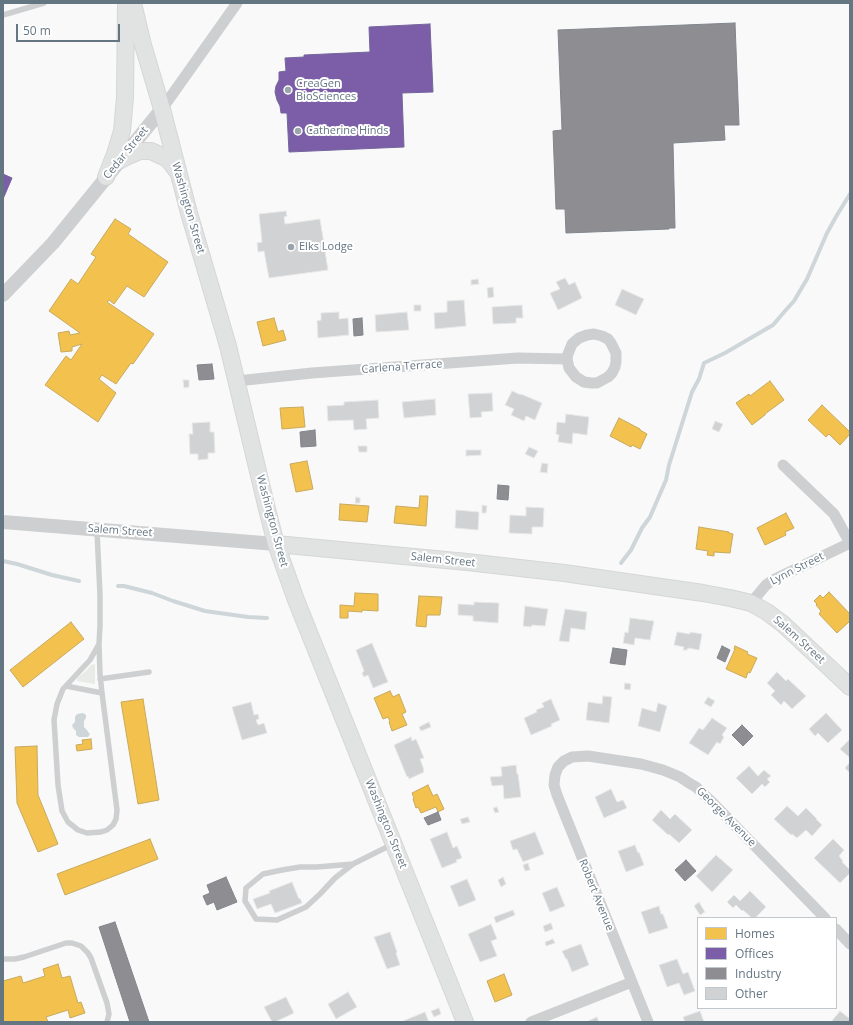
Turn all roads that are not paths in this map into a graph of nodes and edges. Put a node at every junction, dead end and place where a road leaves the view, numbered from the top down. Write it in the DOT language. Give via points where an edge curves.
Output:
graph roads {
  1 [pos="44,3"];
  2 [pos="126,3"];
  3 [pos="132,3"];
  4 [pos="237,3"];
  5 [pos="3,15"];
  6 [pos="162,109"];
  7 [pos="119,162"];
  8 [pos="178,172"];
  9 [pos="106,177"];
  10 [pos="3,295"];
  11 [pos="567,358"];
  12 [pos="237,381"];
  13 [pos="783,465"];
  14 [pos="3,522"];
  15 [pos="97,530"];
  16 [pos="850,543"];
  17 [pos="276,544"];
  18 [pos="751,603"];
  19 [pos="99,644"];
  20 [pos="149,672"];
  21 [pos="100,679"];
  22 [pos="66,686"];
  23 [pos="850,687"];
  24 [pos="102,693"];
  25 [pos="558,766"];
  26 [pos="393,844"];
  27 [pos="353,864"];
  28 [pos="824,917"];
  29 [pos="837,930"];
  30 [pos="850,944"];
  31 [pos="3,958"];
  32 [pos="632,982"];
  33 [pos="107,1022"];
  34 [pos="465,1022"];
  35 [pos="531,1022"];
  36 [pos="648,1022"];
  1 -- 5 [label="lane"];
  2 -- 9 [label="main road" via="122,130"];
  3 -- 6 [label="main road, Washington Street"];
  4 -- 6 [label="street, Cedar Street"];
  6 -- 7 [label="street, Cedar Street"];
  6 -- 8 [label="main road, Washington Street"];
  7 -- 8 [label="main road" via="137,152 151,151 166,158"];
  7 -- 9 [label="street, Cedar Street"];
  8 -- 12 [label="main road, Washington Street"];
  9 -- 10 [label="street, Cedar Street" via="53,243"];
  11 -- 11 [label="street" via="572,344 587,334 608,339 616,353 612,373 597,383 584,382 576,377 569,368"];
  11 -- 12 [label="street, Carlena Terrace" via="518,358"];
  12 -- 17 [label="main road, Washington Street"];
  13 -- 16 [label="street" via="834,514"];
  14 -- 15 [label="street, Salem Street"];
  15 -- 17 [label="street, Salem Street"];
  15 -- 19 [label="lane"];
  16 -- 18 [label="street, Lynn Street" via="772,580"];
  17 -- 18 [label="main road, Salem Street" via="564,573 703,593"];
  17 -- 26 [label="main road, Washington Street"];
  18 -- 23 [label="main road, Salem Street" via="783,624"];
  19 -- 21 [label="lane"];
  19 -- 22 [label="lane" via="90,660"];
  20 -- 21 [label="lane"];
  21 -- 24 [label="lane"];
  22 -- 24 [label="lane"];
  22 -- 24 [label="lane" via="57,704 54,720 59,800 68,822 87,833 107,830 113,825 117,810"];
  25 -- 28 [label="street, George Avenue" via="572,757 597,757 648,765 685,780 707,797"];
  25 -- 32 [label="street, Robert Avenue" via="554,782 557,795"];
  26 -- 27 [label="lane"];
  26 -- 34 [label="main road, Washington Street"];
  27 -- 27 [label="lane" via="263,874 246,888 245,902 256,919 277,920 306,907"];
  29 -- 30 [label="street"];
  31 -- 33 [label="lane" via="24,957 70,943 81,946 91,958 107,1003"];
  32 -- 35 [label="street"];
  32 -- 36 [label="street, Robert Avenue"];
}
